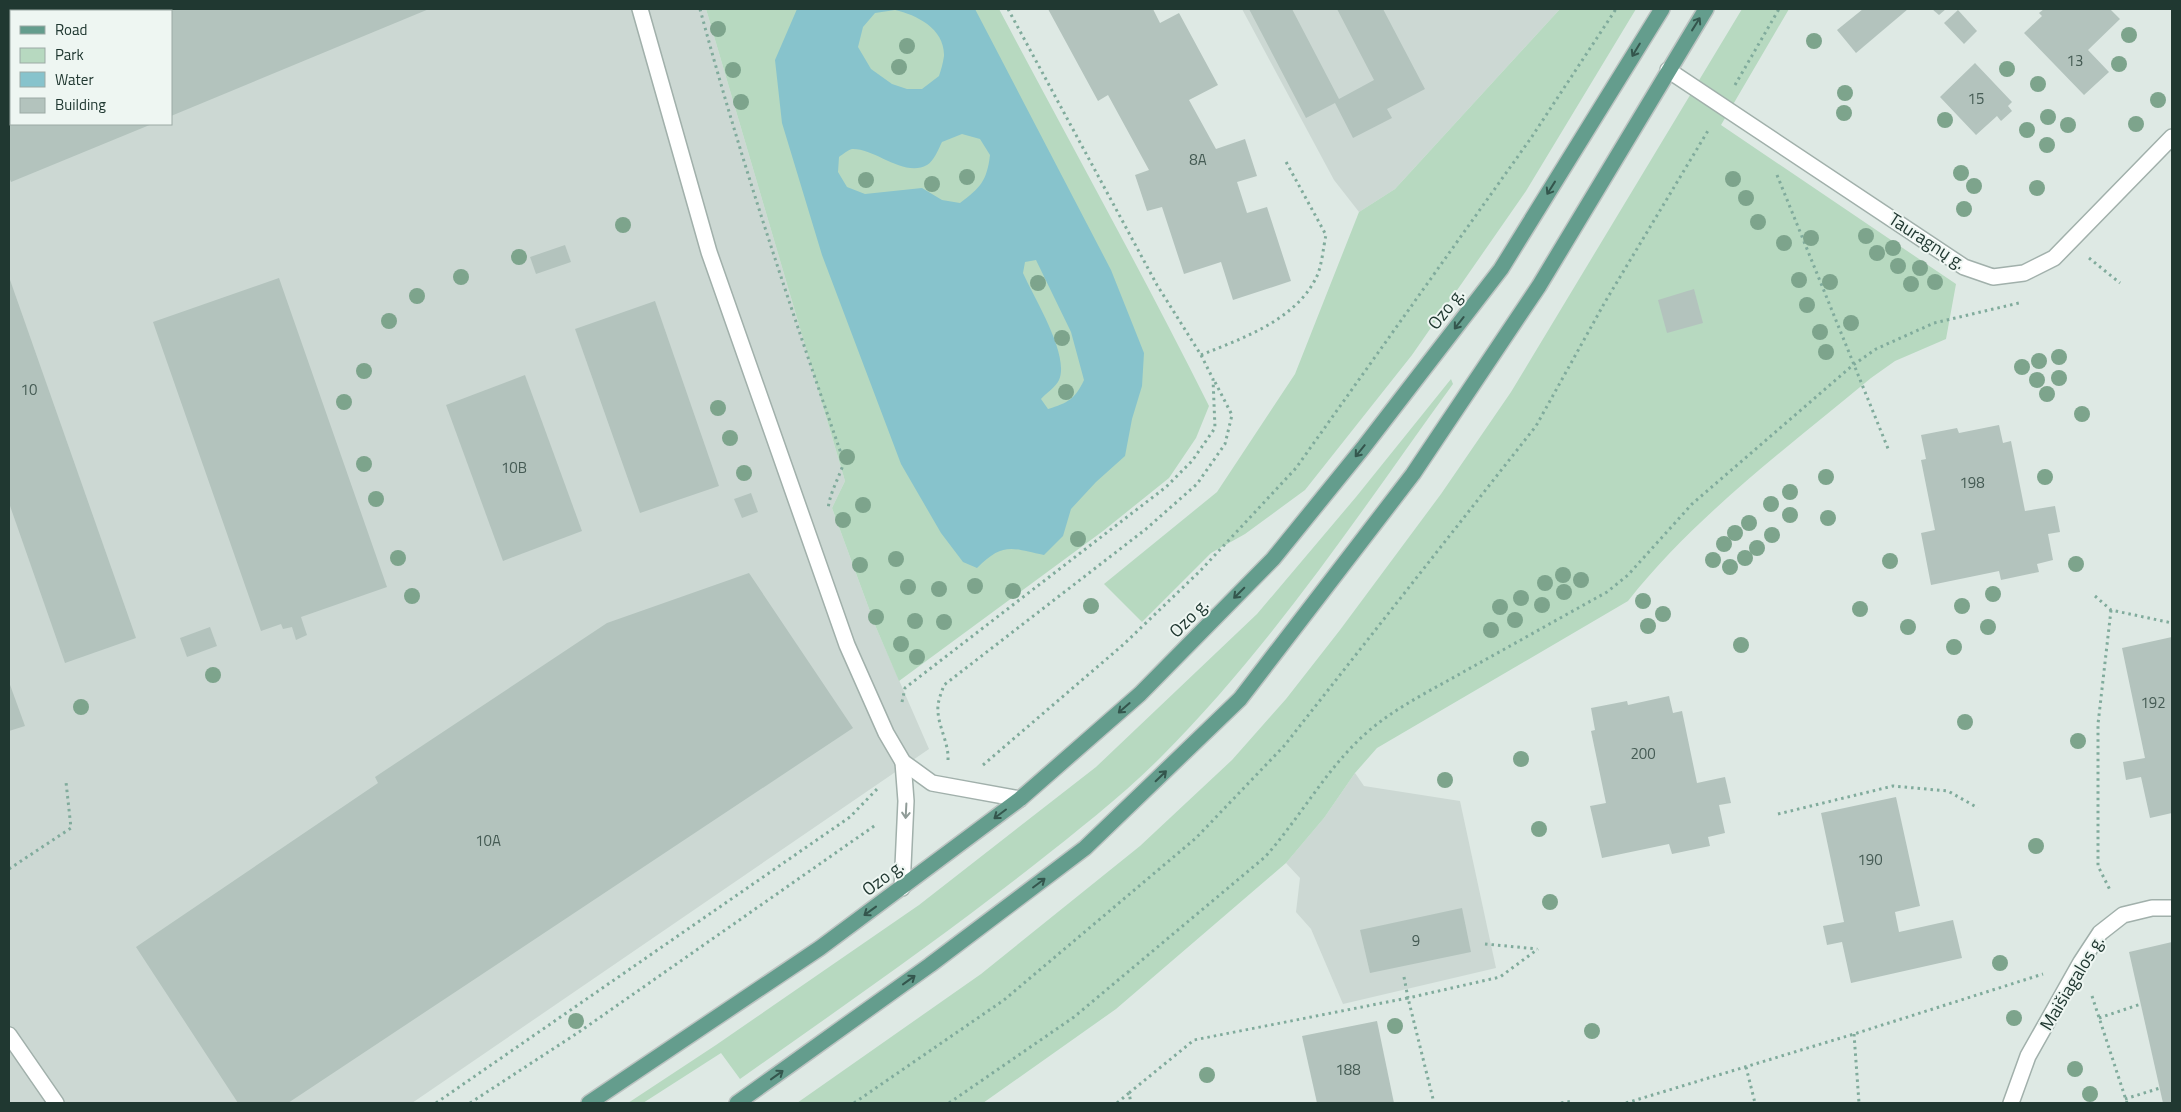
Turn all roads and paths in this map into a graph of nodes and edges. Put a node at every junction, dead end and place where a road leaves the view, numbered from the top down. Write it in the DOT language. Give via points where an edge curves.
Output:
graph roads {
  1 [pos="640,9"];
  2 [pos="700,9"];
  3 [pos="1008,9"];
  4 [pos="1616,9"];
  5 [pos="1662,9"];
  6 [pos="1706,9"];
  7 [pos="1779,9"];
  8 [pos="1668,70"];
  9 [pos="1723,105"];
  10 [pos="2172,137"];
  11 [pos="1285,160"];
  12 [pos="1776,174"];
  13 [pos="2070,242"];
  14 [pos="2095,253"];
  15 [pos="2090,258"];
  16 [pos="2083,265"];
  17 [pos="2120,283"];
  18 [pos="2022,302"];
  19 [pos="1201,354"];
  20 [pos="1853,365"];
  21 [pos="1214,379"];
  22 [pos="1889,451"];
  23 [pos="828,510"];
  24 [pos="2095,596"];
  25 [pos="2111,610"];
  26 [pos="2172,624"];
  27 [pos="898,694"];
  28 [pos="902,703"];
  29 [pos="901,710"];
  30 [pos="903,762"];
  31 [pos="946,765"];
  32 [pos="974,766"];
  33 [pos="66,782"];
  34 [pos="1020,799"];
  35 [pos="906,801"];
  36 [pos="1978,808"];
  37 [pos="1778,814"];
  38 [pos="9,869"];
  39 [pos="902,888"];
  40 [pos="2172,908"];
  41 [pos="2123,915"];
  42 [pos="1485,944"];
  43 [pos="2081,962"];
  44 [pos="1404,977"];
  45 [pos="1408,998"];
  46 [pos="2141,1004"];
  47 [pos="2099,1018"];
  48 [pos="1854,1034"];
  49 [pos="9,1035"];
  50 [pos="1746,1067"];
  51 [pos="2160,1088"];
  52 [pos="1129,1093"];
  53 [pos="1573,1101"];
  54 [pos="2126,1101"];
  55 [pos="56,1103"];
  56 [pos="436,1103"];
  57 [pos="470,1103"];
  58 [pos="589,1103"];
  59 [pos="737,1103"];
  60 [pos="854,1103"];
  61 [pos="949,1103"];
  62 [pos="1117,1103"];
  63 [pos="1131,1103"];
  64 [pos="1434,1103"];
  65 [pos="1561,1103"];
  66 [pos="1626,1103"];
  67 [pos="1756,1103"];
  68 [pos="1859,1103"];
  69 [pos="2011,1103"];
  1 -- 30 [label="street" via="709,252 847,645 886,733"];
  2 -- 23 [label="path" via="779,273 844,462 829,497"];
  3 -- 19 [label="path" via="1157,285"];
  4 -- 32 [label="path" via="1532,138 1296,468 1201,570 1124,644 984,765"];
  5 -- 34 [label="main road, Ozo g., one-way" via="1501,268 1279,552 1140,694"];
  8 -- 6 [label="main road, one-way"];
  7 -- 9 [label="path"];
  8 -- 9 [label="street, Tauragnų g."];
  59 -- 8 [label="main road, one-way" via="1085,848 1240,699 1413,474 1539,286"];
  9 -- 13 [label="street, Tauragnų g." via="1964,267 1993,278 2024,273 2054,258"];
  9 -- 60 [label="path" via="1605,302 1536,426 1284,746 1196,838 1004,1000"];
  10 -- 13 [label="street, Tauragnų g."];
  11 -- 19 [label="path" via="1326,234 1316,279 1288,314 1236,341"];
  12 -- 20 [label="path"];
  13 -- 15 [label="path"];
  14 -- 15 [label="path"];
  15 -- 16 [label="path"];
  15 -- 17 [label="path"];
  18 -- 20 [label="path" via="1934,323 1876,349"];
  19 -- 21 [label="path"];
  20 -- 22 [label="path"];
  20 -- 61 [label="path" via="1692,504 1628,574 1607,592 1416,698 1378,723 1361,737 1326,778 1265,857 1074,1017"];
  21 -- 28 [label="path" via="1215,428 1192,461 1166,488 905,688"];
  21 -- 31 [label="path" via="1232,416 1225,444 1197,484 1146,529 944,685 938,713 948,757"];
  24 -- 25 [label="path"];
  25 -- 26 [label="path"];
  25 -- 41 [label="path" via="2098,724 2098,866"];
  27 -- 28 [label="path"];
  28 -- 29 [label="path"];
  30 -- 34 [label="street" via="932,783"];
  30 -- 35 [label="street"];
  30 -- 56 [label="path" via="850,817"];
  33 -- 38 [label="path" via="71,828"];
  34 -- 39 [label="main road, Ozo g., one-way"];
  35 -- 39 [label="street, one-way"];
  35 -- 57 [label="path" via="587,1027"];
  36 -- 37 [label="path" via="1948,791 1893,786"];
  39 -- 58 [label="main road, Ozo g., one-way" via="820,948"];
  40 -- 41 [label="street, Maišiagalos g." via="2152,908"];
  41 -- 43 [label="street, Maišiagalos g." via="2100,933"];
  42 -- 45 [label="path" via="1538,949 1500,977"];
  43 -- 47 [label="path"];
  43 -- 48 [label="path"];
  43 -- 69 [label="street, Maišiagalos g." via="2028,1056"];
  44 -- 45 [label="path"];
  45 -- 52 [label="path" via="1194,1040"];
  45 -- 64 [label="path"];
  46 -- 47 [label="path"];
  47 -- 54 [label="path"];
  48 -- 50 [label="path"];
  48 -- 68 [label="path"];
  49 -- 55 [label="street"];
  50 -- 66 [label="path"];
  50 -- 67 [label="path"];
  51 -- 54 [label="path"];
  52 -- 62 [label="path"];
  52 -- 63 [label="path"];
  53 -- 65 [label="path"];
}
